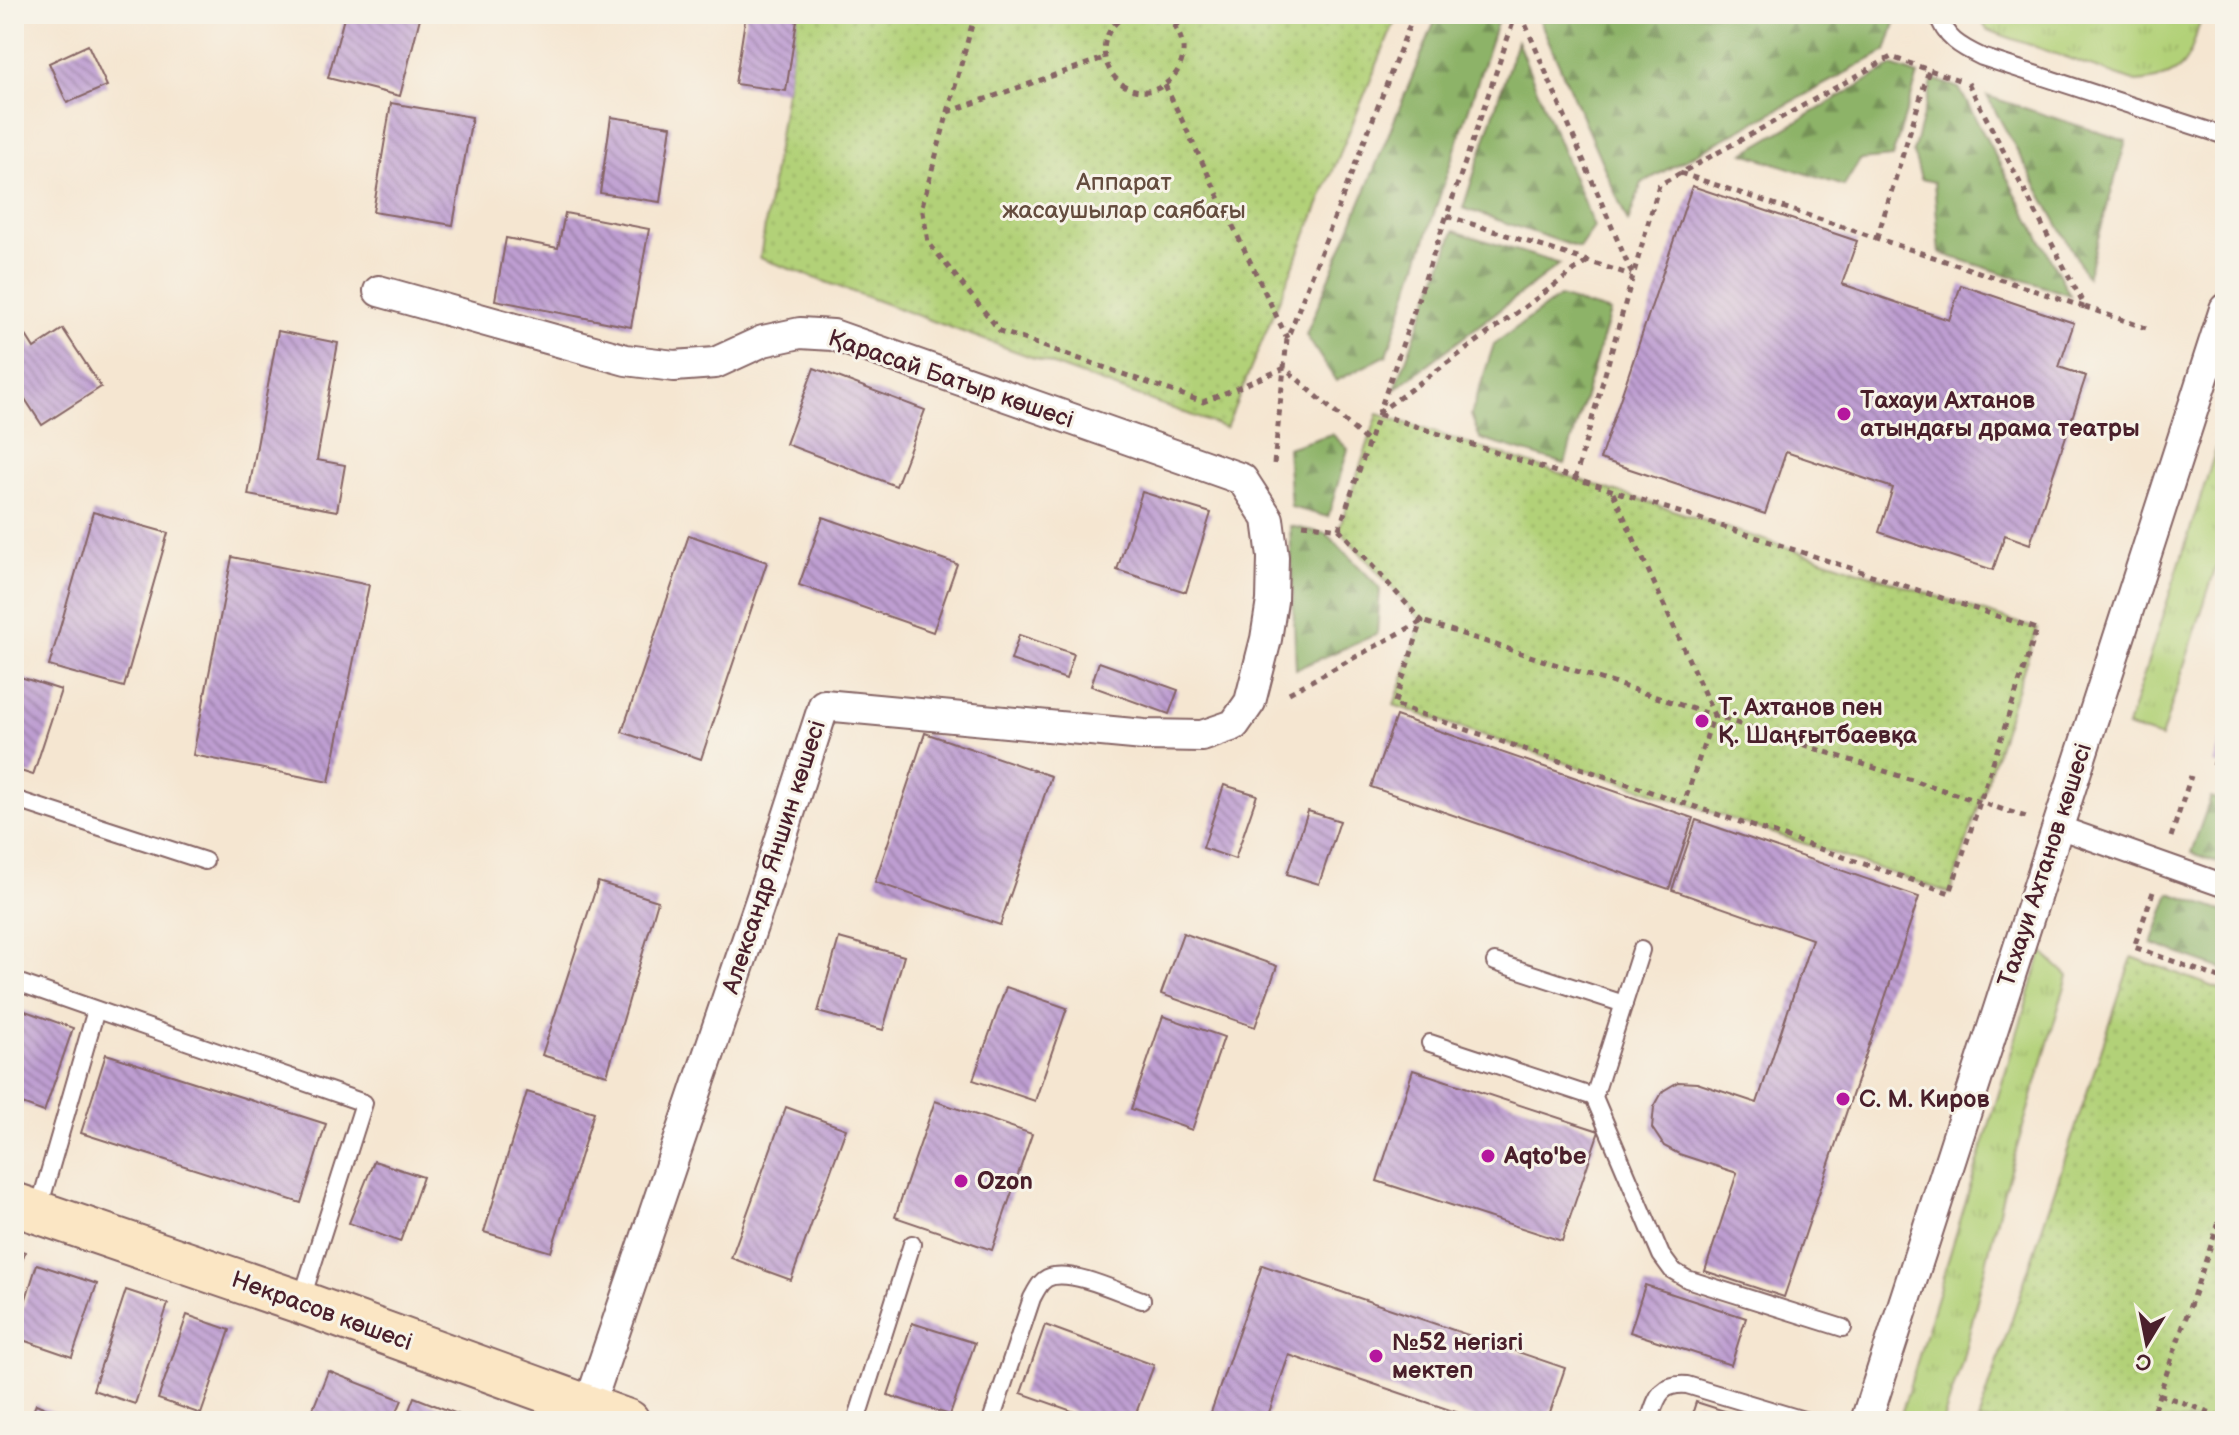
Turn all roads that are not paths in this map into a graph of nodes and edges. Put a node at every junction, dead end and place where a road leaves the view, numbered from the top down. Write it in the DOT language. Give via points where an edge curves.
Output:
graph roads {
  1 [pos="1938,14"];
  2 [pos="2225,136"];
  3 [pos="379,291"];
  4 [pos="2225,309"];
  5 [pos="1250,702"];
  6 [pos="14,799"];
  7 [pos="2058,827"];
  8 [pos="205,861"];
  9 [pos="2225,886"];
  10 [pos="1641,950"];
  11 [pos="1495,962"];
  12 [pos="14,981"];
  13 [pos="1624,1004"];
  14 [pos="96,1010"];
  15 [pos="1430,1043"];
  16 [pos="1594,1097"];
  17 [pos="26,1208"];
  18 [pos="912,1244"];
  19 [pos="1142,1300"];
  20 [pos="300,1302"];
  21 [pos="1843,1328"];
  22 [pos="586,1414"];
  23 [pos="628,1421"];
  24 [pos="856,1421"];
  25 [pos="991,1421"];
  26 [pos="1649,1421"];
  27 [pos="1807,1421"];
  28 [pos="1866,1421"];
  1 -- 2 [label="lane" via="1945,33 1982,57"];
  3 -- 5 [label="street, Қарасай Батыр көшесі" via="626,360 674,366 715,363 763,341 800,333 833,335 1242,479 1268,519 1273,557 1266,639"];
  4 -- 7 [label="street, Тахауи Ахтанов көшесі"];
  5 -- 22 [label="street, Александр Яншин көшесі" via="1234,725 1202,736 824,705"];
  6 -- 8 [label="lane"];
  7 -- 9 [label="street"];
  7 -- 28 [label="street, Тахауи Ахтанов көшесі"];
  10 -- 13 [label="lane"];
  11 -- 13 [label="lane"];
  12 -- 14 [label="lane"];
  13 -- 16 [label="lane"];
  14 -- 17 [label="lane"];
  14 -- 20 [label="lane" via="364,1103"];
  15 -- 16 [label="lane"];
  16 -- 21 [label="lane" via="1672,1270"];
  17 -- 20 [label="main road, Некрасов көшесі"];
  18 -- 24 [label="lane"];
  19 -- 25 [label="lane" via="1076,1277 1052,1276 1040,1283"];
  20 -- 22 [label="main road, Некрасов көшесі"];
  22 -- 23 [label="main road, Некрасов көшесі"];
  26 -- 27 [label="lane" via="1656,1400 1674,1384"];
}
